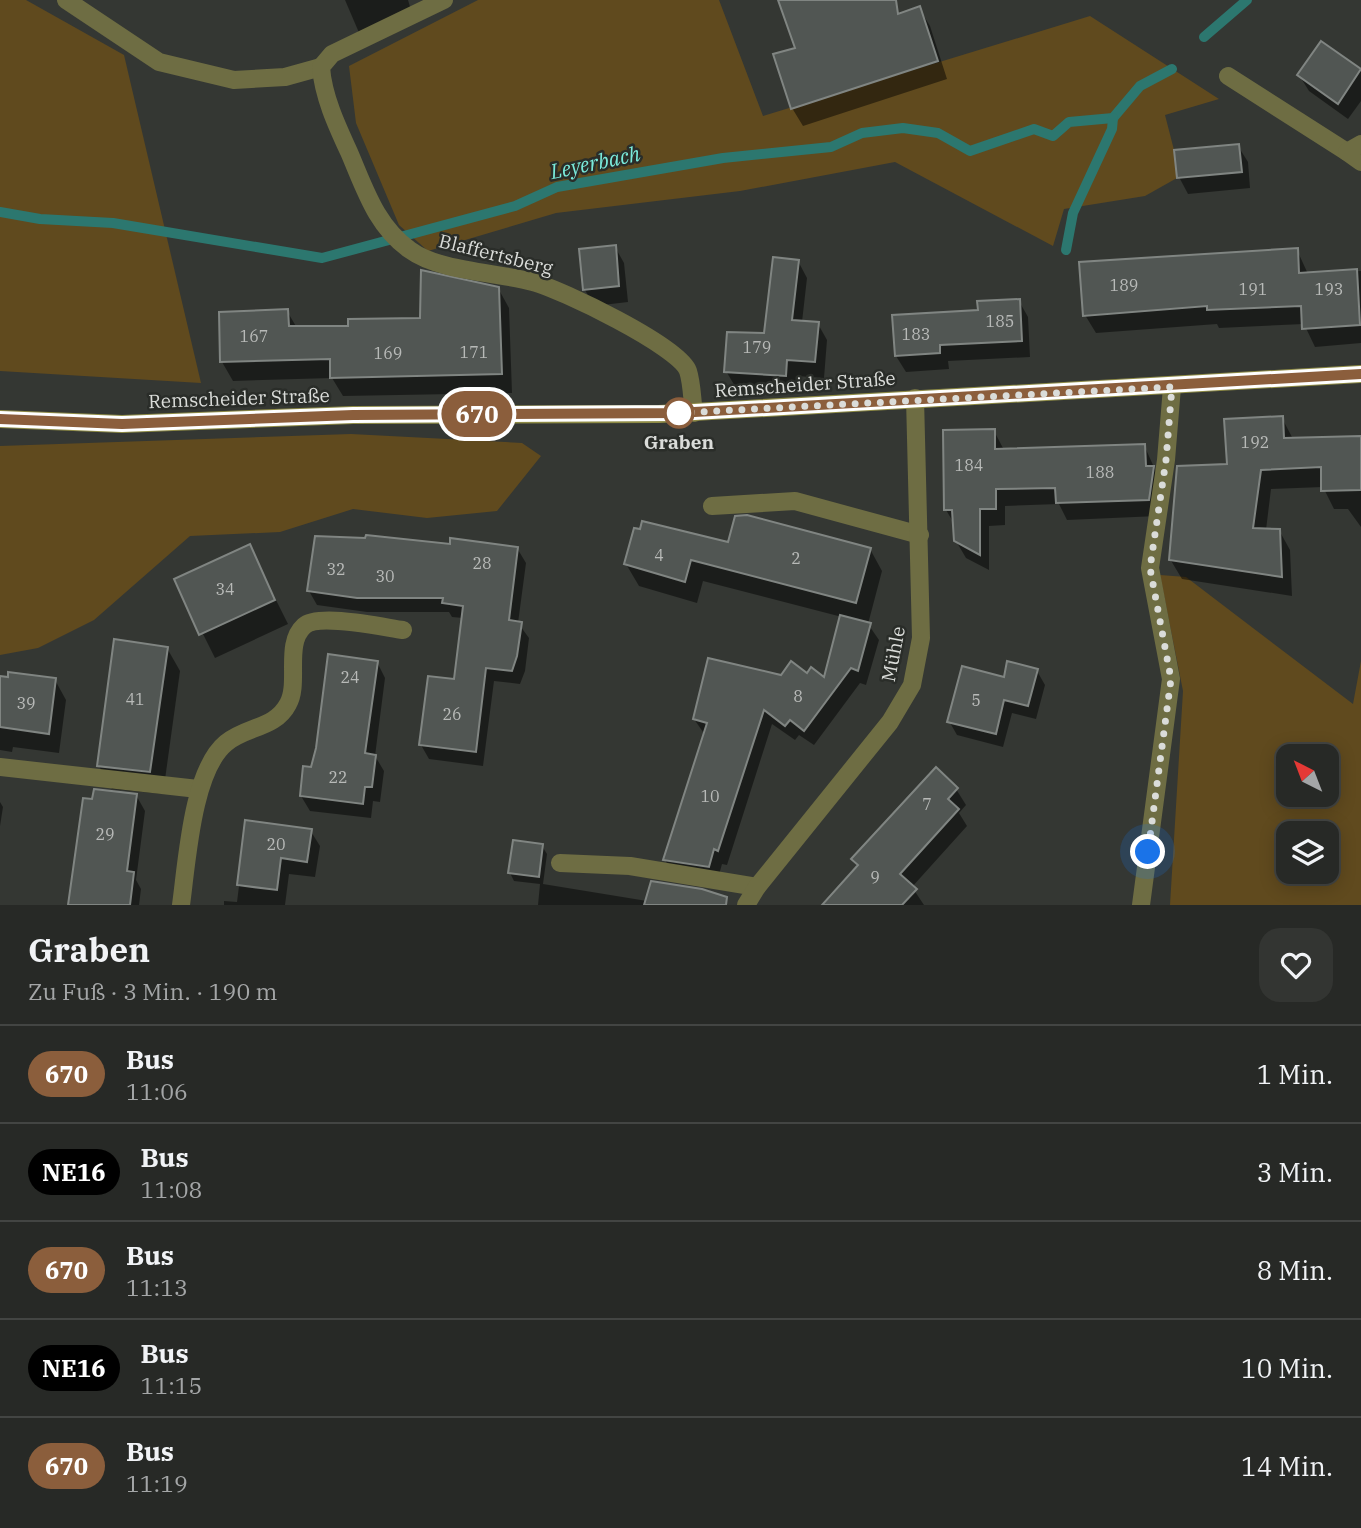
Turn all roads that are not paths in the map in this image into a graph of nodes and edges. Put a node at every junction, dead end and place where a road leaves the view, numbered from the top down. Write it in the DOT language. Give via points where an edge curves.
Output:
graph roads {
  1 [pos="66,0"];
  2 [pos="444,0"];
  3 [pos="321,67"];
  4 [pos="1228,76"];
  5 [pos="1356,152"];
  6 [pos="1361,374"];
  7 [pos="1172,387"];
  8 [pos="915,398"];
  9 [pos="694,413"];
  10 [pos="0,419"];
  11 [pos="712,506"];
  12 [pos="920,535"];
  13 [pos="403,629"];
  14 [pos="0,767"];
  15 [pos="198,789"];
  16 [pos="560,863"];
  17 [pos="757,887"];
  18 [pos="181,905"];
  19 [pos="746,905"];
  20 [pos="1140,905"];
  1 -- 3 [label="street" via="159,62 234,80 285,77"];
  2 -- 3 [label="street" via="332,54"];
  3 -- 9 [label="street, Blaffertsberg" via="337,125 384,227 412,252 431,261 534,282 587,302 670,353 687,369"];
  4 -- 5 [label="street"];
  6 -- 7 [label="main road, Remscheider Straße"];
  7 -- 8 [label="main road, Remscheider Straße"];
  7 -- 20 [label="street" via="1150,568 1171,679"];
  8 -- 9 [label="main road, Remscheider Straße"];
  8 -- 12 [label="street, Mühle"];
  9 -- 10 [label="main road, Remscheider Straße" via="353,415 122,424"];
  11 -- 12 [label="street" via="794,501"];
  12 -- 17 [label="street, Mühle" via="921,638 912,685 890,722"];
  13 -- 15 [label="street" via="316,620 303,627 296,638 289,703 273,722 225,743"];
  14 -- 15 [label="street"];
  15 -- 18 [label="street"];
  16 -- 17 [label="street" via="630,866"];
  17 -- 19 [label="street, Mühle"];
}
